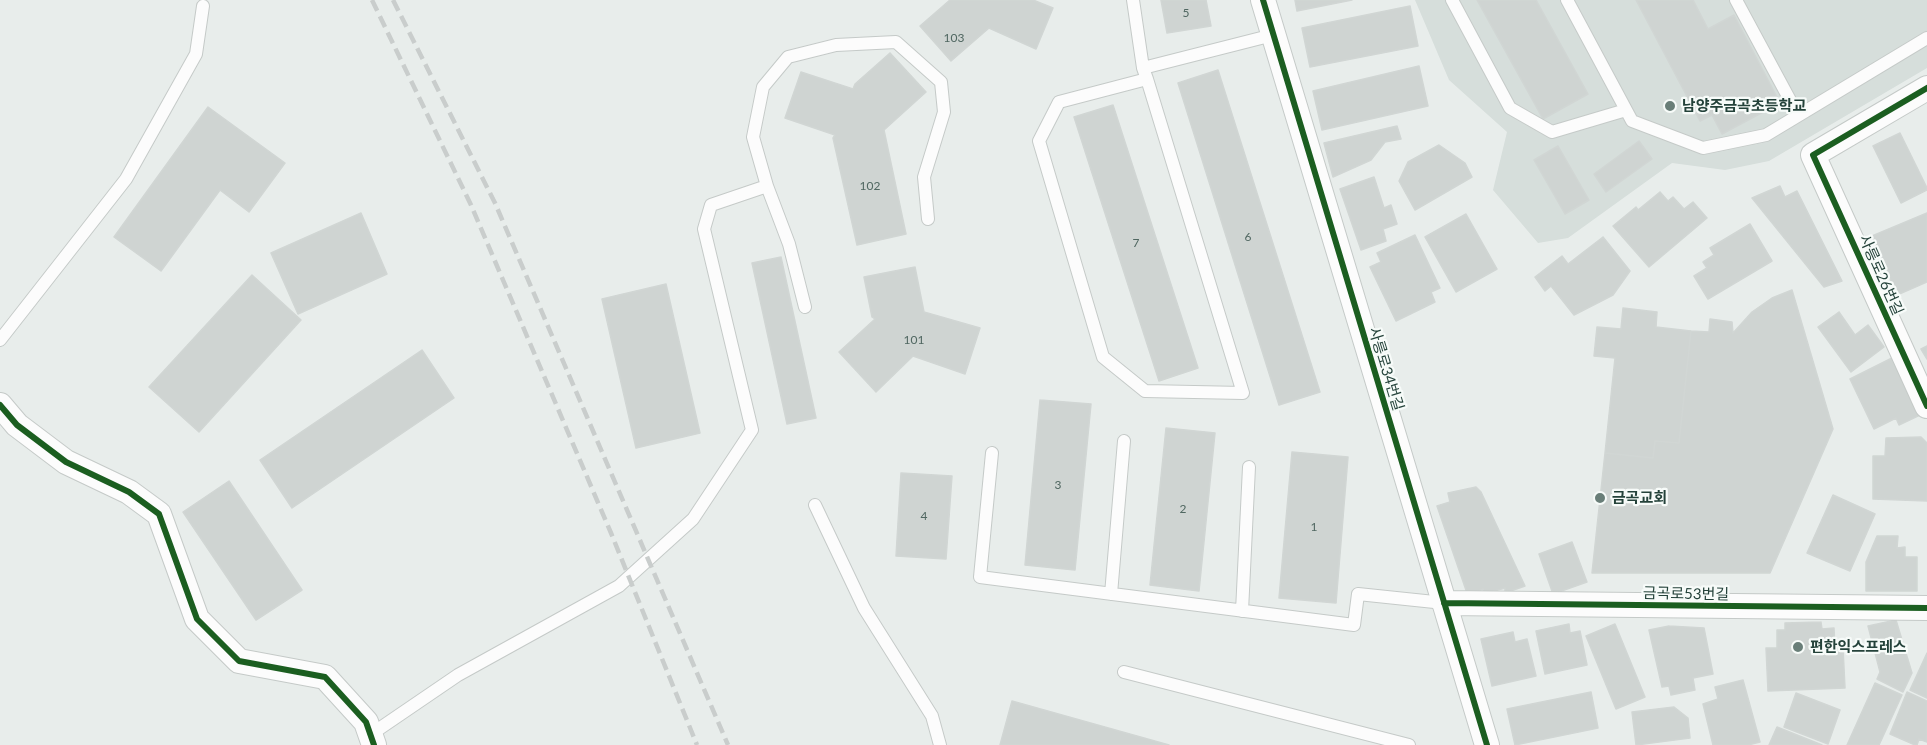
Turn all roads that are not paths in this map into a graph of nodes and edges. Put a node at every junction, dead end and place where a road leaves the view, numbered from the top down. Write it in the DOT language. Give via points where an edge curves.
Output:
graph roads {
  1 [pos="1133,0"];
  2 [pos="1263,0"];
  3 [pos="1452,0"];
  4 [pos="1567,0"];
  5 [pos="1736,0"];
  6 [pos="203,6"];
  7 [pos="1273,35"];
  8 [pos="1927,38"];
  9 [pos="1145,74"];
  10 [pos="1927,88"];
  11 [pos="1626,110"];
  12 [pos="1798,115"];
  13 [pos="767,186"];
  14 [pos="928,219"];
  15 [pos="805,307"];
  16 [pos="0,340"];
  17 [pos="0,405"];
  18 [pos="1927,406"];
  19 [pos="1124,441"];
  20 [pos="992,453"];
  21 [pos="1249,467"];
  22 [pos="815,505"];
  23 [pos="1111,594"];
  24 [pos="1444,603"];
  25 [pos="1927,608"];
  26 [pos="1242,611"];
  27 [pos="1124,672"];
  28 [pos="372,740"];
  29 [pos="940,745"];
  30 [pos="1409,745"];
  31 [pos="1486,745"];
  1 -- 9 [label="lane"];
  2 -- 7 [label="street, 사릉로34번길"];
  3 -- 11 [label="lane" via="1510,108 1552,132"];
  4 -- 11 [label="lane"];
  5 -- 12 [label="lane"];
  6 -- 16 [label="lane" via="196,54 126,180"];
  7 -- 9 [label="lane"];
  7 -- 24 [label="street, 사릉로34번길"];
  8 -- 12 [label="lane"];
  9 -- 9 [label="lane" via="1240,382 1243,393 1145,391 1103,357 1039,141 1059,102"];
  10 -- 18 [label="street, 사릉로26번길" via="1813,155"];
  11 -- 12 [label="lane" via="1632,121 1703,148 1766,135"];
  13 -- 14 [label="lane" via="753,137 763,87 788,57 836,45 896,42 941,82 944,112 924,177"];
  13 -- 15 [label="lane" via="789,244"];
  13 -- 28 [label="lane" via="711,205 704,229 752,430 693,519 619,586 458,675"];
  17 -- 28 [label="street" via="17,425 66,462 129,492 159,514 197,619 239,661 325,677 366,722"];
  19 -- 23 [label="lane"];
  20 -- 23 [label="lane" via="980,577"];
  21 -- 26 [label="lane"];
  22 -- 29 [label="lane" via="864,608 932,716"];
  23 -- 26 [label="lane"];
  24 -- 25 [label="street, 금곡로53번길"];
  24 -- 26 [label="lane" via="1358,594 1354,625"];
  24 -- 31 [label="street, 사릉로34번길"];
  27 -- 30 [label="lane"];
}
